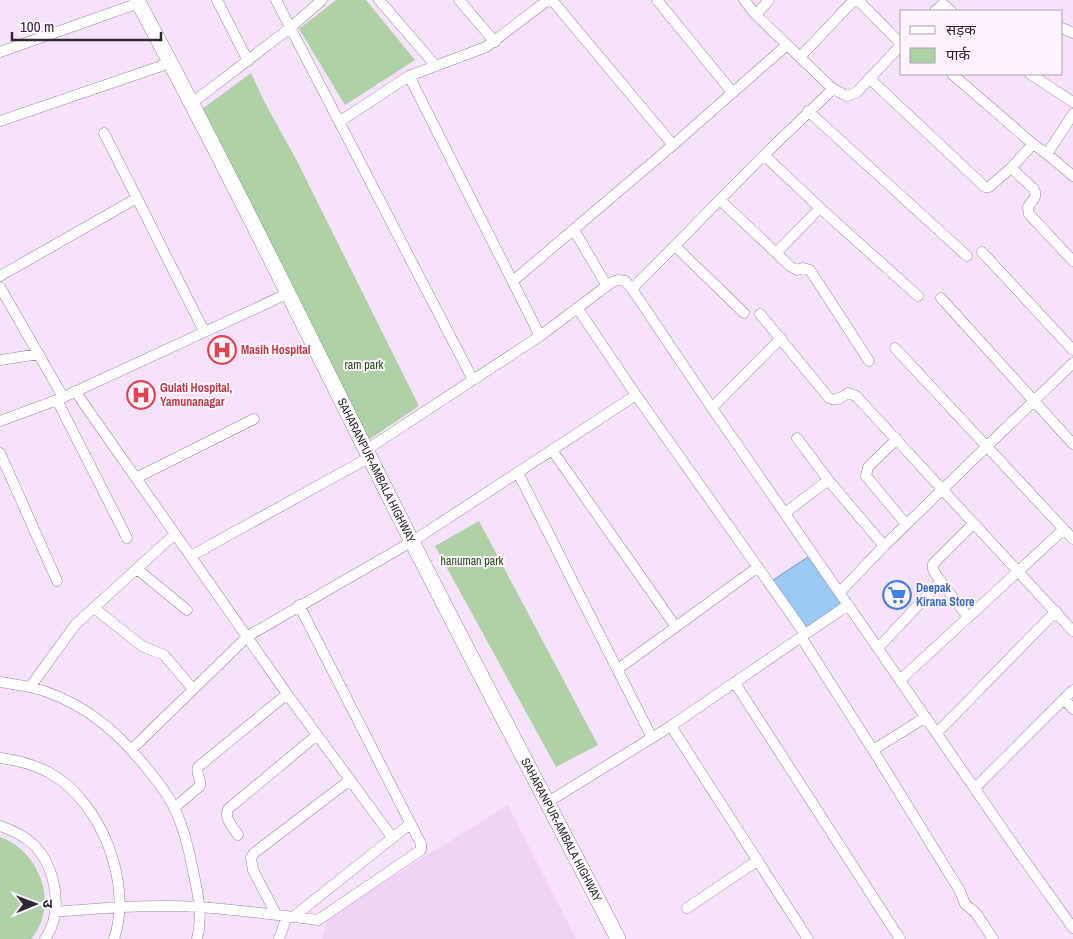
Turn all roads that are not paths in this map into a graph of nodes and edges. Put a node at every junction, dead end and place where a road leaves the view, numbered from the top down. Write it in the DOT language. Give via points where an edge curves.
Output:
graph roads {
  1 [pos="217,0"];
  2 [pos="276,0"];
  3 [pos="322,0"];
  4 [pos="378,0"];
  5 [pos="459,0"];
  6 [pos="657,0"];
  7 [pos="744,0"];
  8 [pos="769,0"];
  9 [pos="856,0"];
  10 [pos="547,1"];
  11 [pos="138,2"];
  12 [pos="936,10"];
  13 [pos="950,10"];
  14 [pos="756,14"];
  15 [pos="290,28"];
  16 [pos="495,42"];
  17 [pos="900,43"];
  18 [pos="787,45"];
  19 [pos="900,45"];
  20 [pos="0,52"];
  21 [pos="800,57"];
  22 [pos="248,61"];
  23 [pos="170,63"];
  24 [pos="436,66"];
  25 [pos="953,75"];
  26 [pos="1032,75"];
  27 [pos="409,76"];
  28 [pos="869,78"];
  29 [pos="833,89"];
  30 [pos="732,92"];
  31 [pos="1073,102"];
  32 [pos="192,103"];
  33 [pos="808,111"];
  34 [pos="1073,114"];
  35 [pos="0,121"];
  36 [pos="339,122"];
  37 [pos="104,133"];
  38 [pos="1033,144"];
  39 [pos="673,145"];
  40 [pos="764,154"];
  41 [pos="1047,154"];
  42 [pos="1011,168"];
  43 [pos="1073,176"];
  44 [pos="137,198"];
  45 [pos="720,200"];
  46 [pos="820,208"];
  47 [pos="574,230"];
  48 [pos="675,246"];
  49 [pos="777,252"];
  50 [pos="982,252"];
  51 [pos="967,256"];
  52 [pos="1073,261"];
  53 [pos="0,276"];
  54 [pos="513,281"];
  55 [pos="607,286"];
  56 [pos="0,287"];
  57 [pos="632,289"];
  58 [pos="289,293"];
  59 [pos="918,296"];
  60 [pos="941,298"];
  61 [pos="578,309"];
  62 [pos="744,313"];
  63 [pos="760,314"];
  64 [pos="204,331"];
  65 [pos="540,336"];
  66 [pos="781,338"];
  67 [pos="895,348"];
  68 [pos="1073,350"];
  69 [pos="39,354"];
  70 [pos="0,360"];
  71 [pos="869,361"];
  72 [pos="1073,363"];
  73 [pos="473,380"];
  74 [pos="76,391"];
  75 [pos="636,395"];
  76 [pos="60,398"];
  77 [pos="1033,401"];
  78 [pos="712,408"];
  79 [pos="254,418"];
  80 [pos="0,421"];
  81 [pos="797,438"];
  82 [pos="896,439"];
  83 [pos="1073,444"];
  84 [pos="987,445"];
  85 [pos="552,450"];
  86 [pos="0,453"];
  87 [pos="368,453"];
  88 [pos="518,473"];
  89 [pos="136,478"];
  90 [pos="828,481"];
  91 [pos="943,488"];
  92 [pos="785,513"];
  93 [pos="974,523"];
  94 [pos="906,524"];
  95 [pos="1064,529"];
  96 [pos="175,534"];
  97 [pos="127,538"];
  98 [pos="1073,539"];
  99 [pos="413,541"];
  100 [pos="884,546"];
  101 [pos="191,556"];
  102 [pos="758,567"];
  103 [pos="136,569"];
  104 [pos="1018,573"];
  105 [pos="57,581"];
  106 [pos="941,581"];
  107 [pos="840,592"];
  108 [pos="299,605"];
  109 [pos="848,605"];
  110 [pos="94,608"];
  111 [pos="187,610"];
  112 [pos="1056,611"];
  113 [pos="968,617"];
  114 [pos="676,627"];
  115 [pos="1073,631"];
  116 [pos="248,636"];
  117 [pos="803,636"];
  118 [pos="878,648"];
  119 [pos="618,669"];
  120 [pos="900,680"];
  121 [pos="0,682"];
  122 [pos="735,683"];
  123 [pos="30,687"];
  124 [pos="192,689"];
  125 [pos="1073,690"];
  126 [pos="287,694"];
  127 [pos="1064,699"];
  128 [pos="1073,709"];
  129 [pos="926,717"];
  130 [pos="671,726"];
  131 [pos="937,733"];
  132 [pos="316,735"];
  133 [pos="652,738"];
  134 [pos="132,749"];
  135 [pos="873,750"];
  136 [pos="0,758"];
  137 [pos="350,780"];
  138 [pos="975,788"];
  139 [pos="548,802"];
  140 [pos="174,808"];
  141 [pos="410,824"];
  142 [pos="0,826"];
  143 [pos="238,835"];
  144 [pos="392,837"];
  145 [pos="757,861"];
  146 [pos="121,907"];
  147 [pos="199,907"];
  148 [pos="687,908"];
  149 [pos="55,912"];
  150 [pos="276,914"];
  151 [pos="290,917"];
  152 [pos="1073,928"];
  153 [pos="45,939"];
  154 [pos="114,939"];
  155 [pos="198,939"];
  156 [pos="279,939"];
  157 [pos="618,939"];
  158 [pos="808,939"];
  159 [pos="900,939"];
  160 [pos="993,939"];
  1 -- 22 [label="street"];
  2 -- 15 [label="street"];
  3 -- 15 [label="street"];
  4 -- 24 [label="street"];
  5 -- 16 [label="street"];
  6 -- 30 [label="street"];
  7 -- 14 [label="street"];
  8 -- 14 [label="street"];
  9 -- 17 [label="street"];
  9 -- 21 [label="street"];
  10 -- 16 [label="street"];
  10 -- 39 [label="street"];
  11 -- 20 [label="street"];
  11 -- 23 [label="main road, SAHARANPUR-AMBALA HIGHWAY"];
  12 -- 13 [label="street" via="943,4"];
  14 -- 18 [label="street"];
  15 -- 22 [label="street"];
  15 -- 36 [label="street"];
  16 -- 24 [label="street"];
  18 -- 21 [label="street"];
  18 -- 30 [label="street"];
  19 -- 28 [label="street"];
  21 -- 29 [label="street"];
  22 -- 32 [label="street"];
  23 -- 32 [label="main road, SAHARANPUR-AMBALA HIGHWAY"];
  23 -- 35 [label="street"];
  24 -- 27 [label="street"];
  25 -- 38 [label="street"];
  26 -- 31 [label="street"];
  27 -- 36 [label="street"];
  27 -- 54 [label="street"];
  28 -- 29 [label="street" via="851,96"];
  28 -- 42 [label="street" via="985,187 990,187"];
  29 -- 33 [label="street"];
  30 -- 39 [label="street"];
  32 -- 58 [label="main road, SAHARANPUR-AMBALA HIGHWAY"];
  33 -- 40 [label="street"];
  33 -- 51 [label="street"];
  34 -- 41 [label="street"];
  36 -- 73 [label="street"];
  37 -- 44 [label="street"];
  38 -- 41 [label="street"];
  38 -- 42 [label="street"];
  39 -- 47 [label="street"];
  40 -- 45 [label="street"];
  40 -- 46 [label="street"];
  41 -- 43 [label="street"];
  42 -- 52 [label="street" via="1036,193 1028,207 1029,214"];
  44 -- 53 [label="street"];
  44 -- 64 [label="street"];
  45 -- 48 [label="street"];
  45 -- 49 [label="street"];
  46 -- 49 [label="street"];
  46 -- 59 [label="street"];
  47 -- 54 [label="street"];
  47 -- 55 [label="street"];
  48 -- 57 [label="street"];
  48 -- 62 [label="street"];
  49 -- 71 [label="street" via="795,270 810,270"];
  50 -- 68 [label="street"];
  54 -- 65 [label="street"];
  55 -- 57 [label="street" via="622,280"];
  55 -- 61 [label="street"];
  56 -- 69 [label="street"];
  57 -- 78 [label="street"];
  58 -- 64 [label="street"];
  58 -- 87 [label="main road, SAHARANPUR-AMBALA HIGHWAY"];
  60 -- 77 [label="street"];
  61 -- 65 [label="street"];
  61 -- 75 [label="street"];
  63 -- 66 [label="street"];
  64 -- 74 [label="street"];
  65 -- 73 [label="street"];
  66 -- 78 [label="street"];
  66 -- 82 [label="street" via="829,398 838,400 852,393"];
  67 -- 84 [label="street"];
  69 -- 70 [label="street"];
  69 -- 76 [label="street"];
  72 -- 77 [label="street"];
  73 -- 87 [label="street"];
  74 -- 76 [label="street"];
  74 -- 89 [label="street"];
  75 -- 85 [label="street"];
  75 -- 102 [label="street"];
  76 -- 80 [label="street"];
  76 -- 97 [label="street"];
  77 -- 83 [label="street"];
  77 -- 84 [label="street"];
  78 -- 92 [label="street"];
  79 -- 89 [label="street"];
  81 -- 90 [label="street"];
  82 -- 91 [label="street"];
  82 -- 94 [label="street" via="868,466 866,476"];
  84 -- 91 [label="street"];
  84 -- 95 [label="street"];
  85 -- 88 [label="street"];
  85 -- 114 [label="street"];
  86 -- 105 [label="street"];
  87 -- 99 [label="main road, SAHARANPUR-AMBALA HIGHWAY"];
  87 -- 101 [label="street"];
  88 -- 99 [label="street"];
  88 -- 119 [label="street"];
  89 -- 96 [label="street"];
  90 -- 92 [label="street"];
  90 -- 100 [label="street"];
  91 -- 93 [label="street"];
  91 -- 94 [label="street"];
  92 -- 107 [label="street"];
  93 -- 104 [label="street"];
  93 -- 106 [label="street" via="933,564"];
  94 -- 100 [label="street"];
  95 -- 98 [label="street"];
  95 -- 104 [label="street"];
  96 -- 101 [label="street"];
  96 -- 103 [label="street"];
  99 -- 108 [label="street"];
  99 -- 139 [label="main road, SAHARANPUR-AMBALA HIGHWAY"];
  100 -- 107 [label="street"];
  101 -- 116 [label="street"];
  102 -- 114 [label="street"];
  102 -- 117 [label="street"];
  103 -- 110 [label="street"];
  103 -- 111 [label="street"];
  104 -- 112 [label="street"];
  104 -- 113 [label="street"];
  106 -- 113 [label="street"];
  106 -- 118 [label="street"];
  107 -- 109 [label="street"];
  108 -- 116 [label="street"];
  108 -- 141 [label="street"];
  109 -- 117 [label="street"];
  109 -- 118 [label="street"];
  110 -- 123 [label="street" via="68,633"];
  110 -- 124 [label="street" via="142,646 164,655"];
  112 -- 115 [label="street"];
  112 -- 131 [label="street"];
  113 -- 120 [label="street"];
  114 -- 119 [label="street"];
  116 -- 124 [label="street"];
  116 -- 126 [label="street"];
  117 -- 122 [label="street"];
  117 -- 135 [label="street"];
  118 -- 120 [label="street"];
  119 -- 133 [label="street"];
  120 -- 129 [label="street"];
  121 -- 123 [label="street"];
  122 -- 130 [label="street"];
  122 -- 159 [label="street"];
  123 -- 134 [label="street" via="89,712"];
  124 -- 134 [label="street"];
  125 -- 127 [label="street"];
  126 -- 132 [label="street"];
  126 -- 140 [label="street" via="198,767 200,786"];
  127 -- 128 [label="street"];
  127 -- 138 [label="street"];
  129 -- 131 [label="street"];
  129 -- 135 [label="street"];
  130 -- 133 [label="street"];
  130 -- 145 [label="street"];
  131 -- 138 [label="street"];
  132 -- 137 [label="street"];
  132 -- 143 [label="street" via="228,810 227,819"];
  133 -- 139 [label="street"];
  134 -- 140 [label="street"];
  135 -- 160 [label="street" via="960,890 965,904 976,913"];
  136 -- 146 [label="street" via="27,762 49,772 78,796 108,845 117,872"];
  137 -- 144 [label="street"];
  137 -- 150 [label="street" via="251,858 253,870"];
  138 -- 152 [label="street"];
  139 -- 157 [label="main road, SAHARANPUR-AMBALA HIGHWAY"];
  140 -- 147 [label="street" via="188,845"];
  141 -- 144 [label="street"];
  141 -- 151 [label="street" via="422,850 318,920"];
  142 -- 149 [label="street" via="34,845 48,865 55,888"];
  144 -- 151 [label="street"];
  145 -- 148 [label="street"];
  145 -- 158 [label="street"];
  146 -- 147 [label="street"];
  146 -- 149 [label="street"];
  146 -- 154 [label="street"];
  147 -- 150 [label="street"];
  147 -- 155 [label="street"];
  149 -- 153 [label="street"];
  150 -- 151 [label="street"];
  151 -- 156 [label="street"];
}
